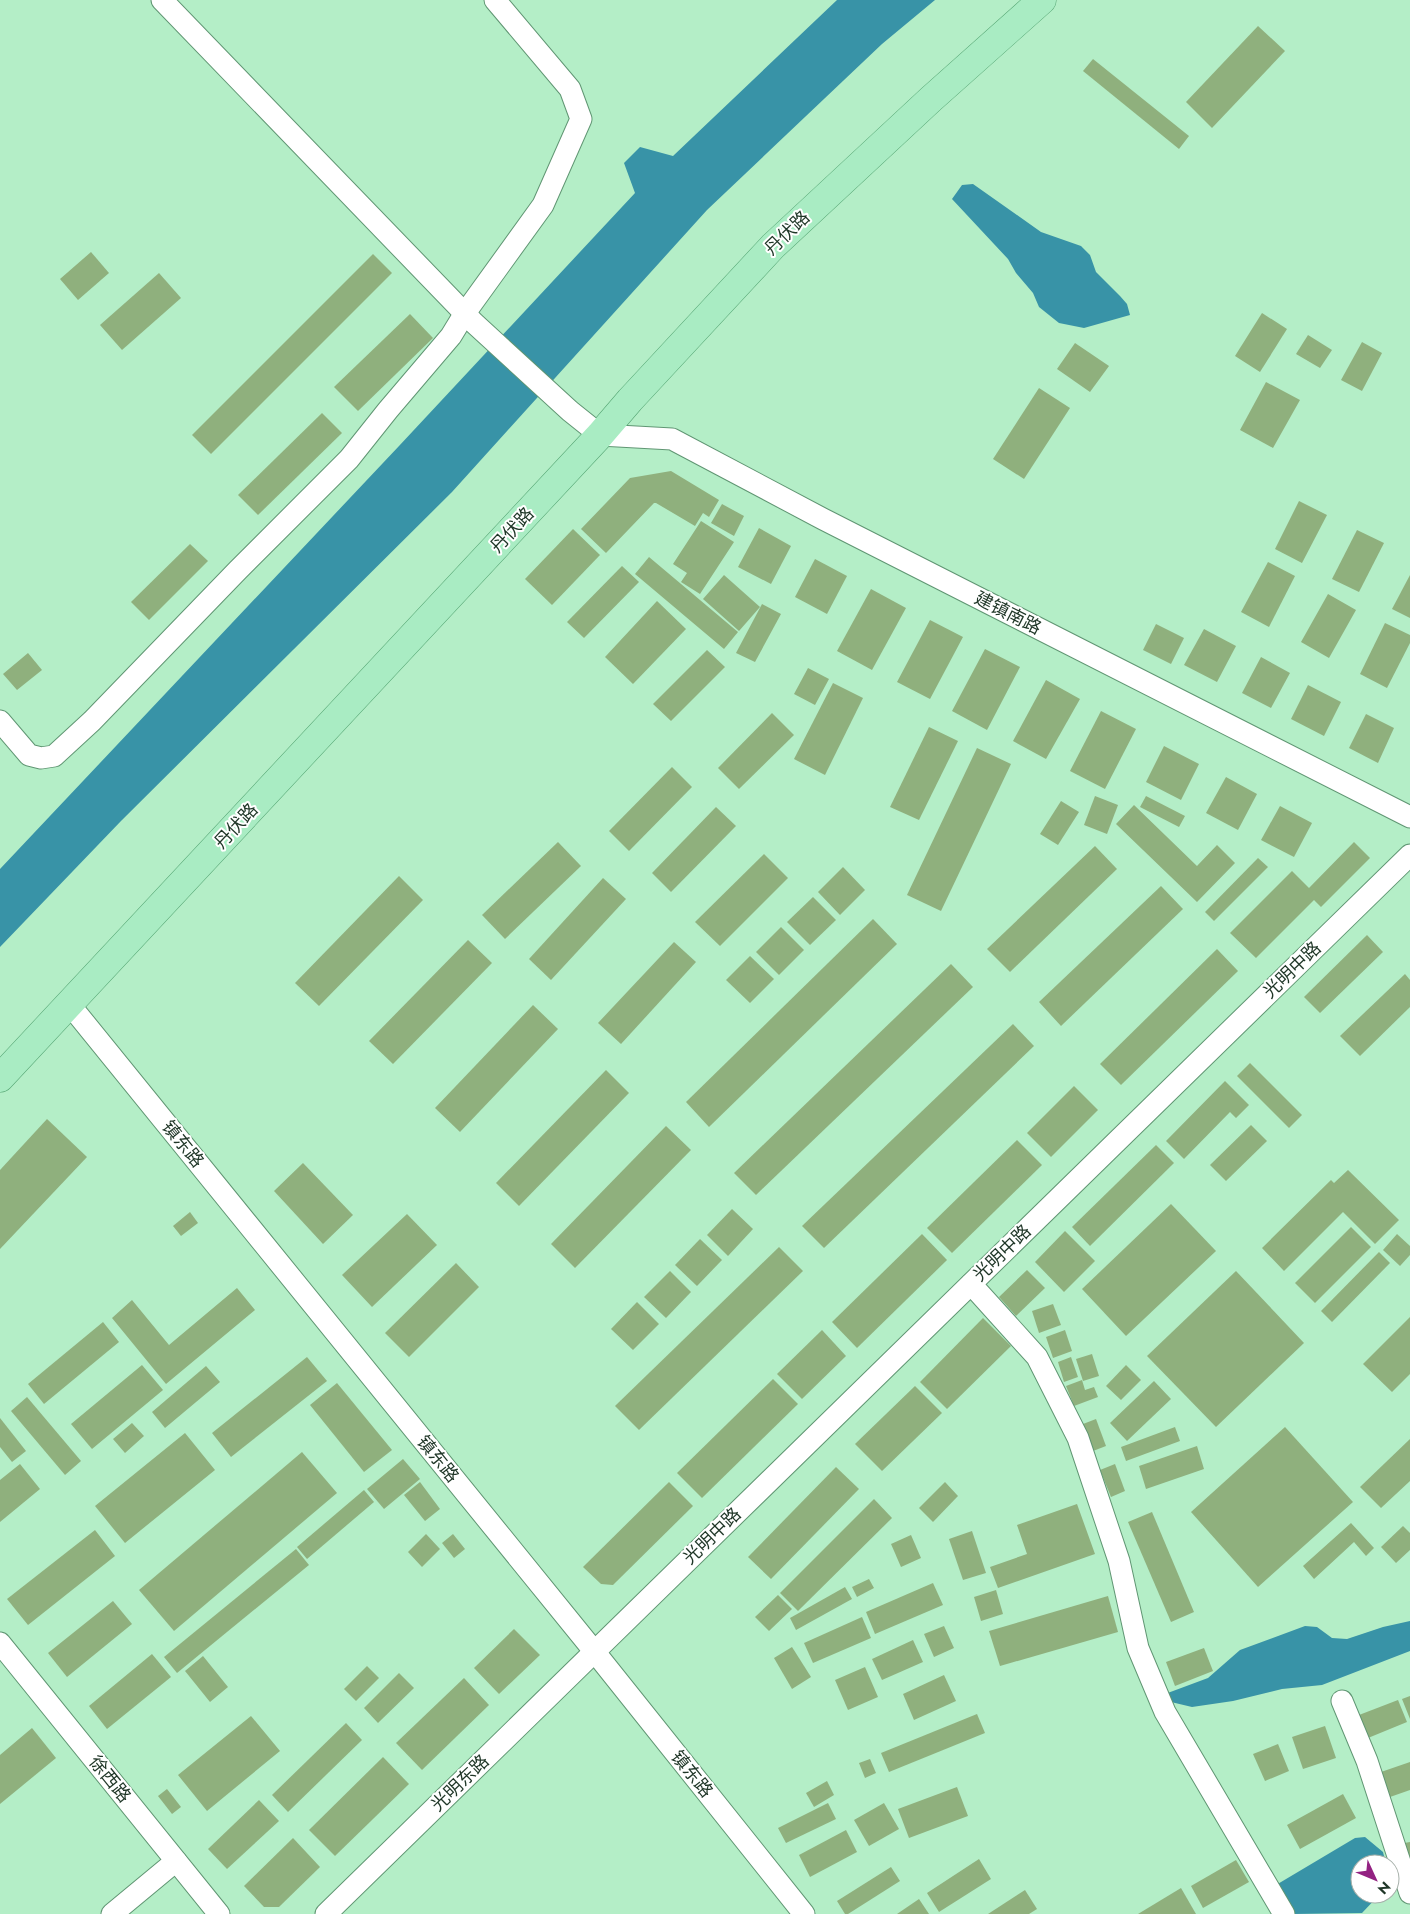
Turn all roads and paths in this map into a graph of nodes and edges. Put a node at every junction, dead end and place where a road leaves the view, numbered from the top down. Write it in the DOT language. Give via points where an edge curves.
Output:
graph roads {
  1 [pos="162,0"];
  2 [pos="495,0"];
  3 [pos="1042,0"];
  4 [pos="472,321"];
  5 [pos="600,435"];
  6 [pos="0,721"];
  7 [pos="1410,818"];
  8 [pos="1410,855"];
  9 [pos="70,1005"];
  10 [pos="0,1078"];
  11 [pos="971,1284"];
  12 [pos="0,1643"];
  13 [pos="594,1651"];
  14 [pos="1342,1701"];
  15 [pos="176,1861"];
  16 [pos="1410,1892"];
  17 [pos="112,1914"];
  18 [pos="220,1914"];
  19 [pos="326,1914"];
  20 [pos="804,1914"];
  21 [pos="1284,1914"];
  1 -- 4 [label="street"];
  2 -- 4 [label="street" via="570,89 581,119 543,205"];
  3 -- 5 [label="main road, 丹伏路" via="930,99 773,246"];
  4 -- 5 [label="street"];
  4 -- 6 [label="street" via="451,336 349,459 54,756 28,755"];
  5 -- 7 [label="street, 建镇南路" via="672,439"];
  5 -- 9 [label="main road, 丹伏路"];
  8 -- 11 [label="street, 光明中路"];
  9 -- 10 [label="main road, 丹伏路"];
  9 -- 13 [label="street, 镇东路"];
  11 -- 13 [label="street, 光明中路"];
  11 -- 21 [label="street" via="1037,1357 1078,1438 1119,1561 1138,1648 1165,1712"];
  12 -- 15 [label="street, 徐西路"];
  13 -- 19 [label="street, 光明东路"];
  13 -- 20 [label="street, 镇东路"];
  14 -- 16 [label="street"];
  15 -- 17 [label="street"];
  15 -- 18 [label="street, 徐西路"];
}
